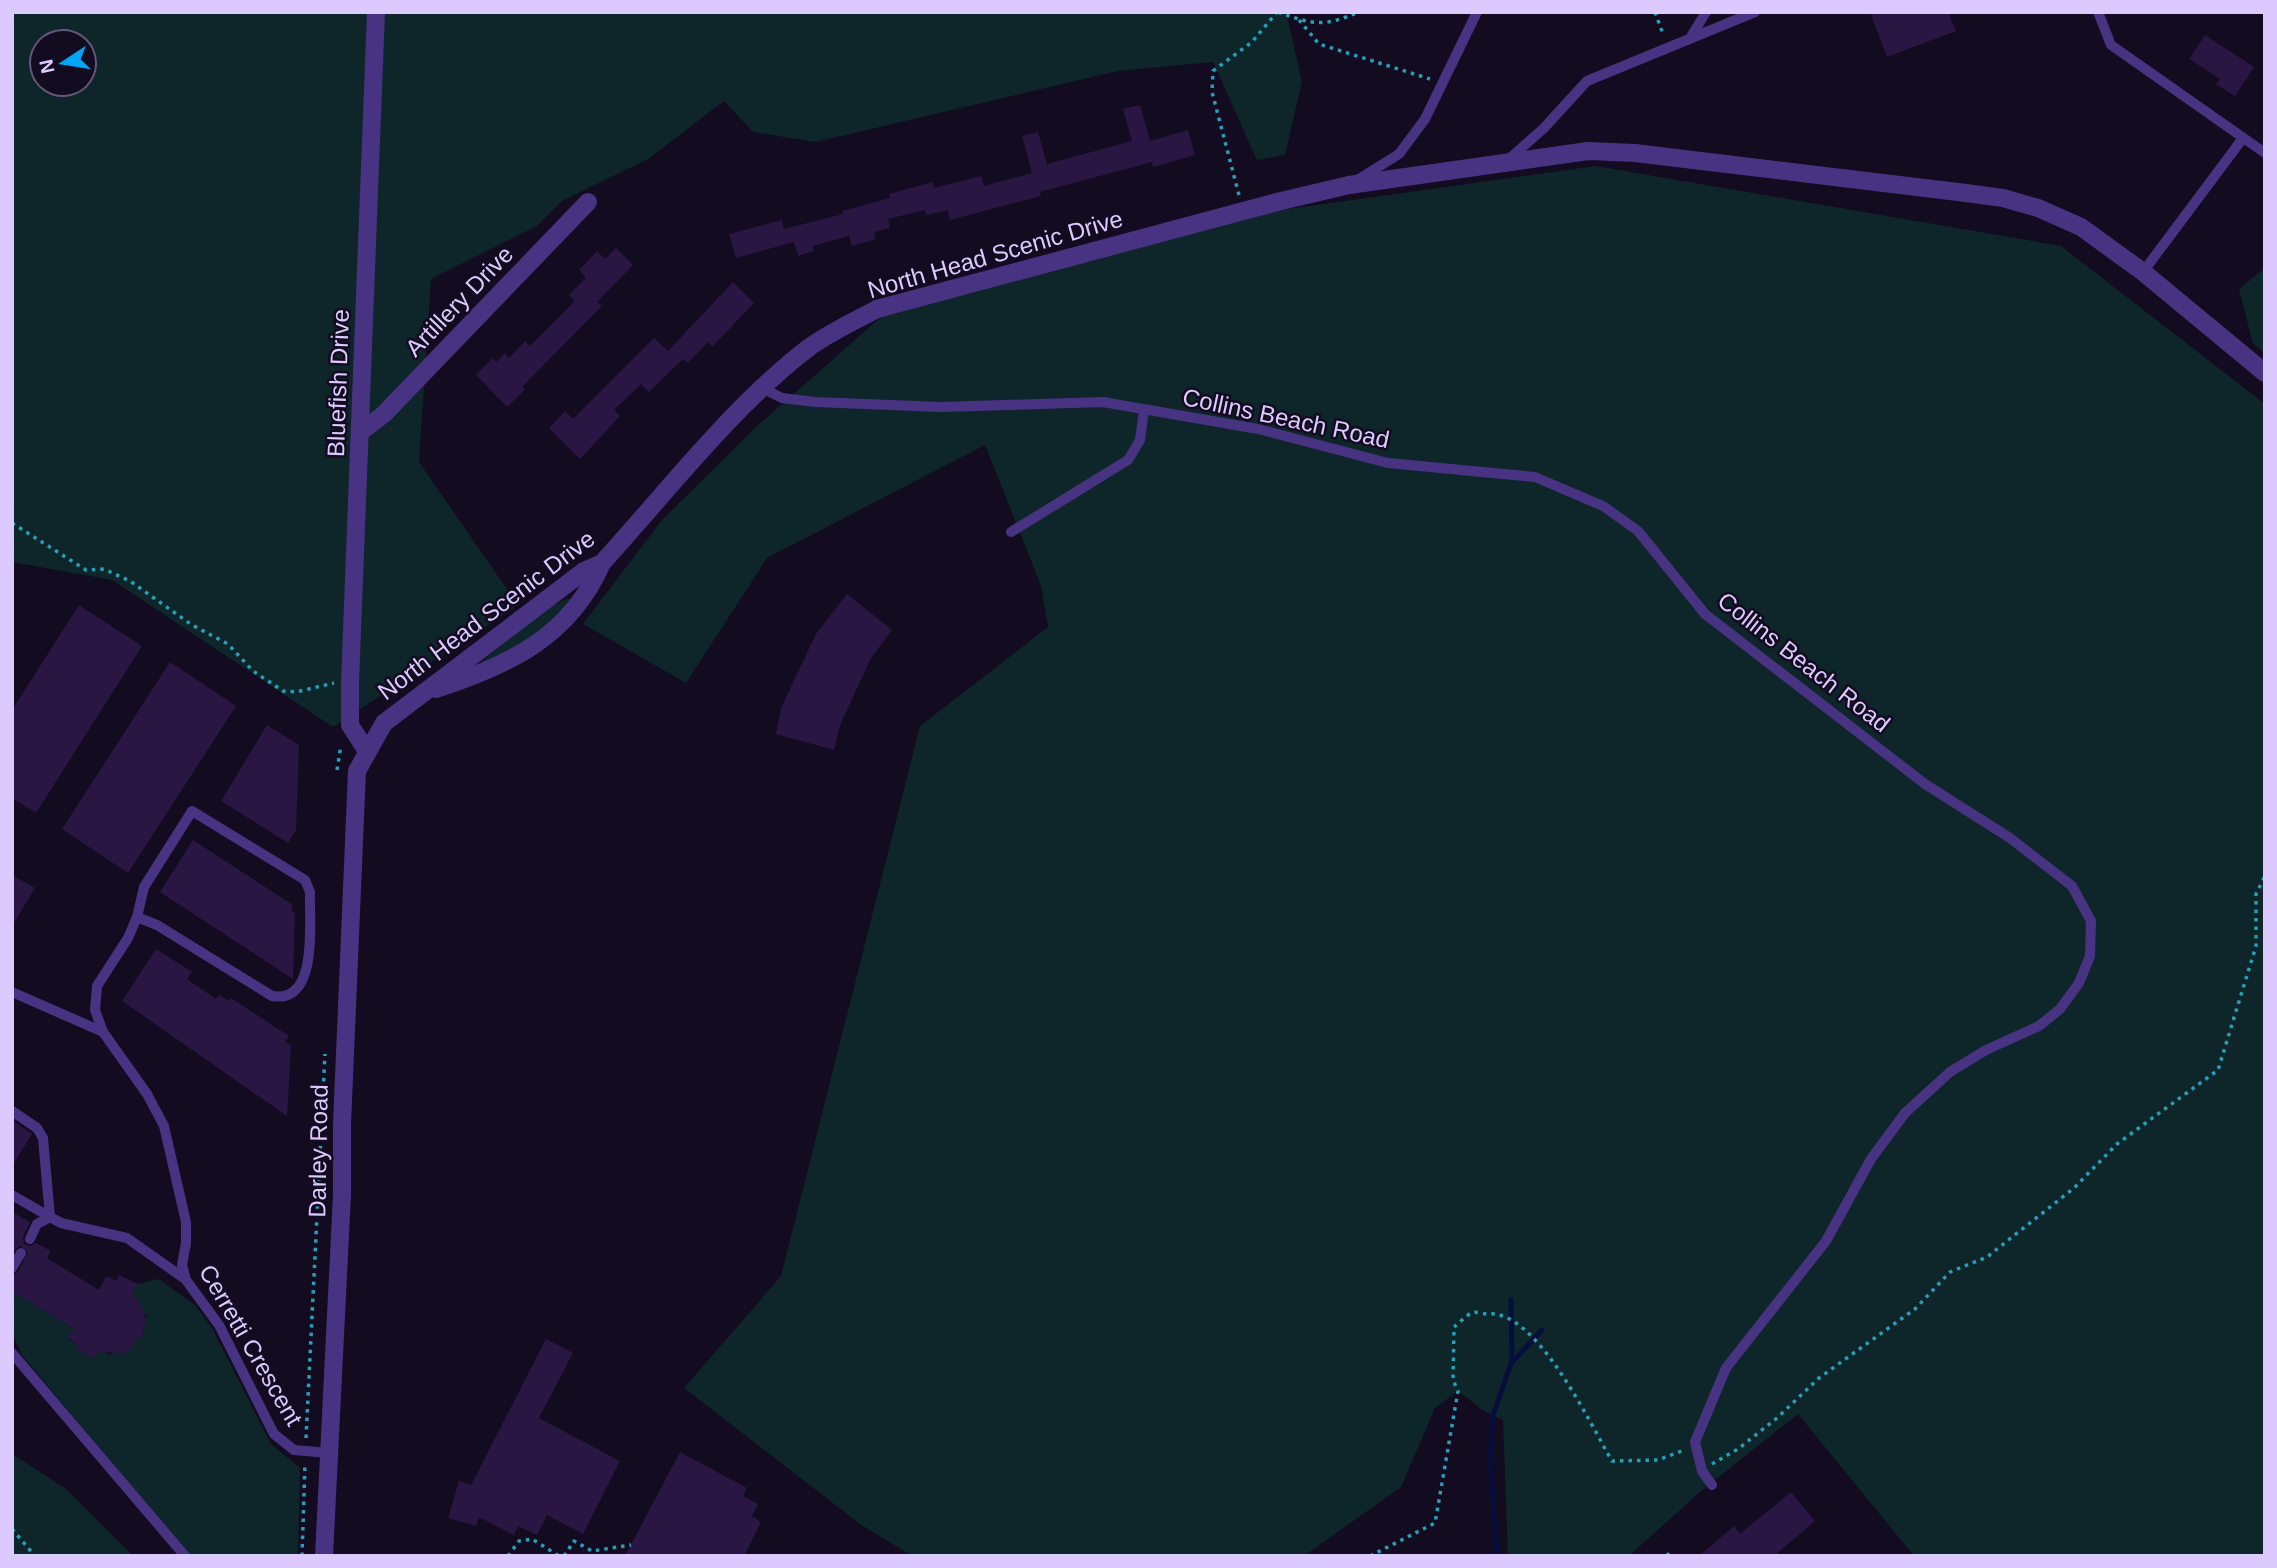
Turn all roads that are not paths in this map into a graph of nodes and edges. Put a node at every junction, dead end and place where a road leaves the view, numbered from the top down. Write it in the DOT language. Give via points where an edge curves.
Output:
graph roads {
  1 [pos="376,12"];
  2 [pos="1477,12"];
  3 [pos="1706,12"];
  4 [pos="1755,12"];
  5 [pos="2098,12"];
  6 [pos="1692,36"];
  7 [pos="2242,138"];
  8 [pos="2265,153"];
  9 [pos="1504,164"];
  10 [pos="1349,186"];
  11 [pos="588,202"];
  12 [pos="2143,272"];
  13 [pos="2265,373"];
  14 [pos="762,388"];
  15 [pos="1144,410"];
  16 [pos="362,431"];
  17 [pos="1011,532"];
  18 [pos="603,563"];
  19 [pos="427,692"];
  20 [pos="366,750"];
  21 [pos="137,917"];
  22 [pos="12,992"];
  23 [pos="103,1032"];
  24 [pos="12,1111"];
  25 [pos="12,1195"];
  26 [pos="50,1217"];
  27 [pos="30,1239"];
  28 [pos="21,1253"];
  29 [pos="12,1268"];
  30 [pos="186,1280"];
  31 [pos="12,1353"];
  32 [pos="329,1453"];
  33 [pos="1712,1485"];
  34 [pos="185,1556"];
  35 [pos="324,1556"];
  1 -- 16 [label="street, Bluefish Drive"];
  2 -- 10 [label="lane" via="1425,118 1399,154"];
  3 -- 6 [label="lane"];
  4 -- 6 [label="lane"];
  5 -- 7 [label="lane" via="2111,45"];
  6 -- 9 [label="lane" via="1587,81"];
  7 -- 8 [label="lane"];
  7 -- 12 [label="lane"];
  9 -- 10 [label="street, North Head Scenic Drive"];
  9 -- 12 [label="street, North Head Scenic Drive" via="1588,151 1635,153 2003,198 2081,227"];
  10 -- 14 [label="street, North Head Scenic Drive" via="877,309 812,346"];
  11 -- 16 [label="street, Artillery Drive" via="384,414"];
  12 -- 13 [label="street, North Head Scenic Drive"];
  14 -- 15 [label="lane, Collins Beach Road" via="782,398 815,402 941,407 1103,402"];
  14 -- 18 [label="street, North Head Scenic Drive"];
  15 -- 17 [label="lane" via="1140,440 1128,460"];
  15 -- 33 [label="lane, Collins Beach Road" via="1258,429 1388,463 1535,477 1602,506 1638,531 1705,614 1925,784 2010,838 2072,886 2091,921 2090,956 2079,983 2060,1009 2039,1026 1950,1072 1905,1113 1871,1159 1826,1241 1726,1368 1695,1442 1702,1471"];
  16 -- 20 [label="street, Bluefish Drive" via="350,726"];
  18 -- 19 [label="street, North Head Scenic Drive" via="584,571 468,656"];
  18 -- 19 [label="street" via="572,612 533,649"];
  19 -- 20 [label="street, North Head Scenic Drive" via="384,723"];
  20 -- 32 [label="street, Darley Road" via="357,771"];
  21 -- 21 [label="lane, Cerretti Crescent" via="144,887 187,814 197,812 304,880 310,892 306,975 295,993 284,998 272,996"];
  21 -- 23 [label="lane, Cerretti Crescent" via="97,986 95,1010"];
  22 -- 23 [label="lane"];
  23 -- 30 [label="lane, Cerretti Crescent" via="147,1094 163,1126 186,1222 181,1265"];
  24 -- 26 [label="lane" via="37,1128 43,1138"];
  25 -- 26 [label="lane"];
  26 -- 27 [label="lane" via="37,1224"];
  26 -- 30 [label="lane" via="127,1238"];
  28 -- 29 [label="lane"];
  30 -- 32 [label="lane, Cerretti Crescent" via="219,1325 274,1434 294,1450"];
  31 -- 34 [label="lane"];
  32 -- 35 [label="street, Darley Road"];
}
